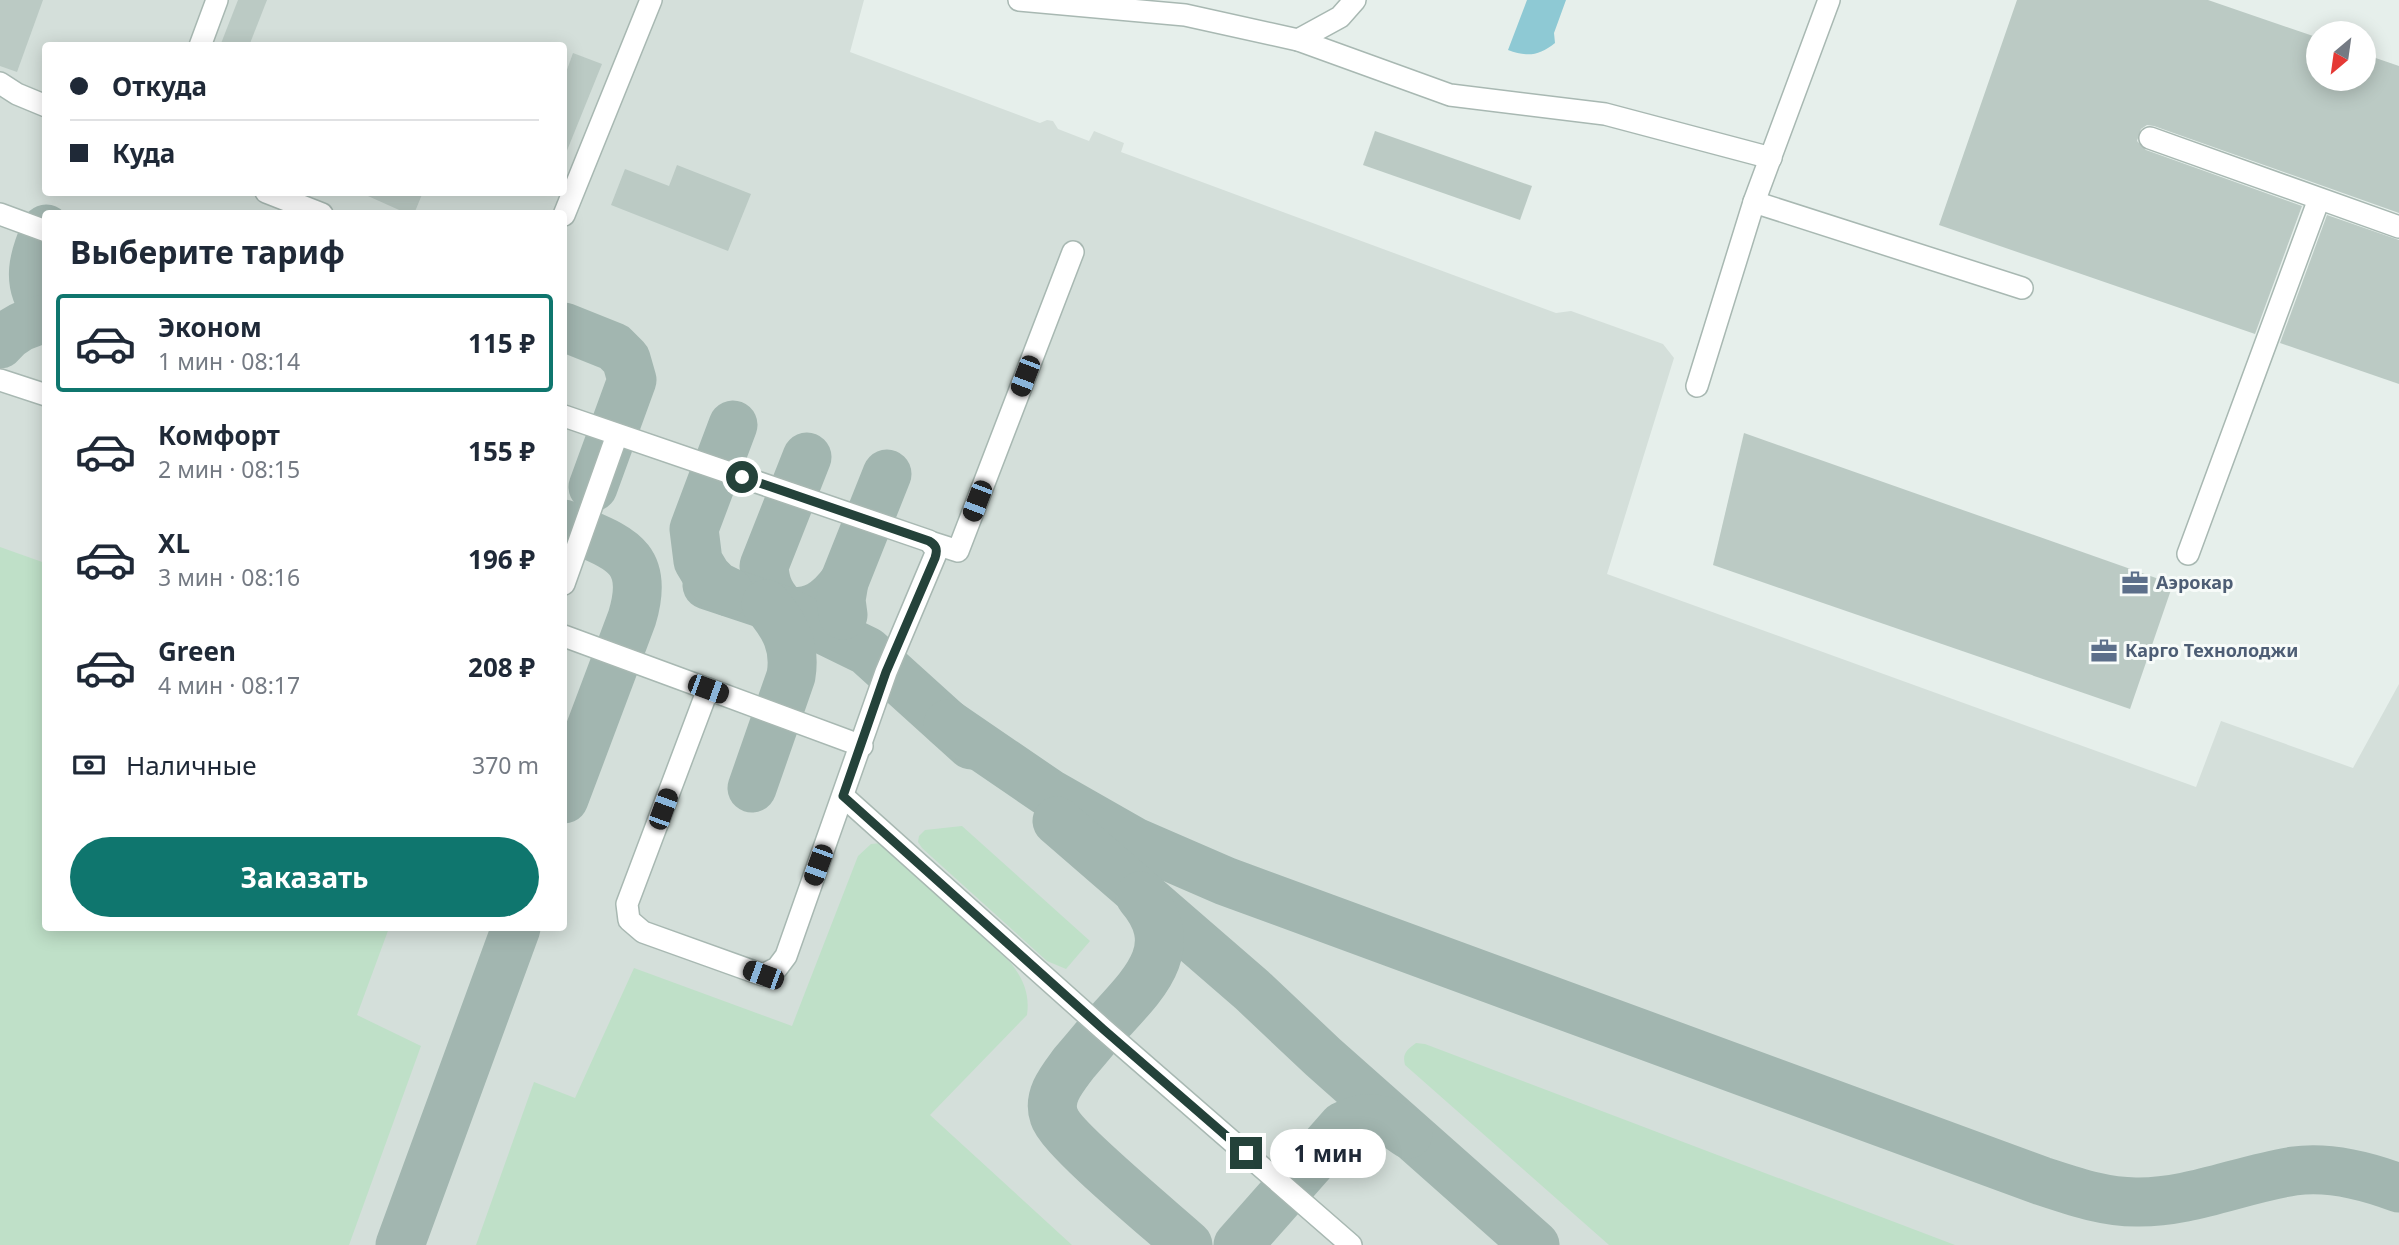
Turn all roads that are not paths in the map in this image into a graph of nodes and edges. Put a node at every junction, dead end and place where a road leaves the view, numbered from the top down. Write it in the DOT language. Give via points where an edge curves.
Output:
graph roads {
  1 [pos="217,0"];
  2 [pos="651,0"];
  3 [pos="1019,0"];
  4 [pos="1355,0"];
  5 [pos="1829,0"];
  6 [pos="1298,40"];
  7 [pos="201,42"];
  8 [pos="0,83"];
  9 [pos="42,104"];
  10 [pos="2150,138"];
  11 [pos="1771,158"];
  12 [pos="276,196"];
  13 [pos="2319,199"];
  14 [pos="1754,202"];
  15 [pos="312,210"];
  16 [pos="566,210"];
  17 [pos="0,214"];
  18 [pos="2399,227"];
  19 [pos="42,230"];
  20 [pos="1073,251"];
  21 [pos="2022,288"];
  22 [pos="0,380"];
  23 [pos="1697,386"];
  24 [pos="42,394"];
  25 [pos="567,417"];
  26 [pos="617,435"];
  27 [pos="933,543"];
  28 [pos="2188,554"];
  29 [pos="567,576"];
  30 [pos="567,637"];
  31 [pos="708,689"];
  32 [pos="862,746"];
  33 [pos="843,796"];
  34 [pos="1351,1245"];
  1 -- 7 [label="lane"];
  2 -- 16 [label="lane"];
  3 -- 6 [label="lane" via="1185,15"];
  4 -- 6 [label="lane" via="1340,17"];
  5 -- 11 [label="lane"];
  6 -- 11 [label="lane" via="1450,95 1605,114"];
  8 -- 9 [label="lane"];
  10 -- 13 [label="lane"];
  11 -- 14 [label="lane"];
  12 -- 15 [label="lane"];
  13 -- 18 [label="lane"];
  13 -- 28 [label="lane"];
  14 -- 21 [label="lane"];
  14 -- 23 [label="lane"];
  17 -- 19 [label="lane"];
  20 -- 27 [label="lane" via="958,551"];
  22 -- 24 [label="lane"];
  25 -- 26 [label="lane"];
  26 -- 27 [label="lane"];
  26 -- 29 [label="lane"];
  27 -- 32 [label="lane" via="935,558 886,672"];
  30 -- 31 [label="lane"];
  31 -- 32 [label="lane"];
  31 -- 33 [label="lane" via="627,904 629,920 643,932 763,975 777,968 786,956"];
  32 -- 33 [label="lane"];
  33 -- 34 [label="lane"];
}
